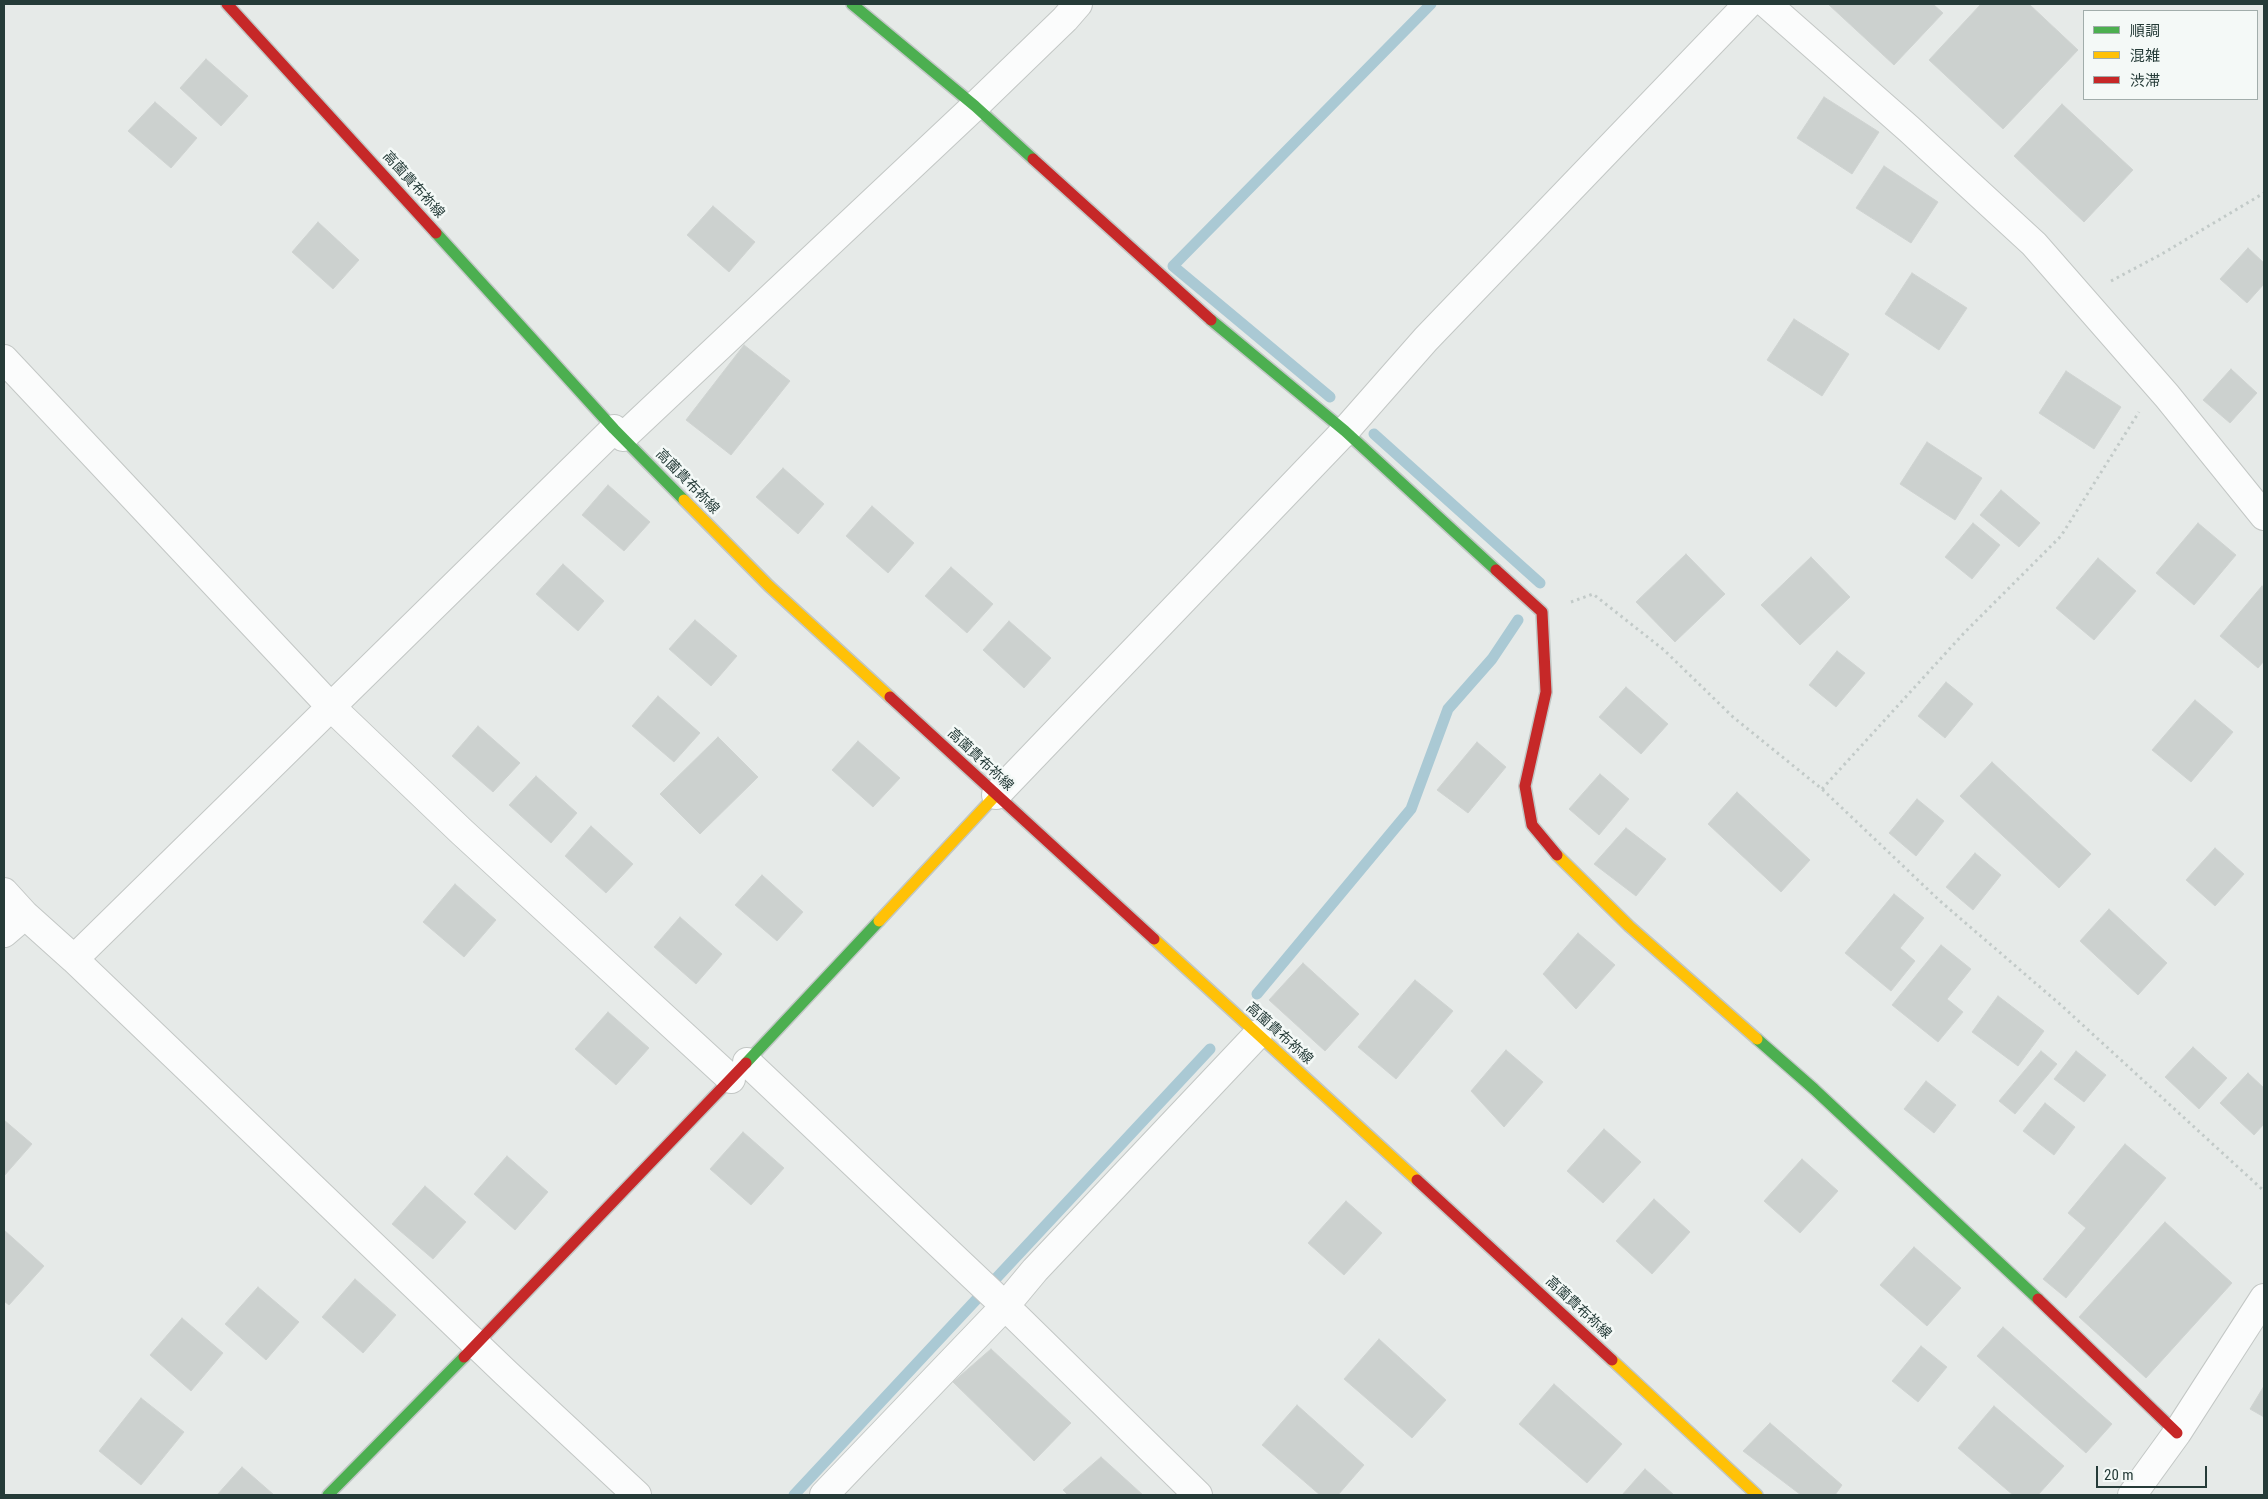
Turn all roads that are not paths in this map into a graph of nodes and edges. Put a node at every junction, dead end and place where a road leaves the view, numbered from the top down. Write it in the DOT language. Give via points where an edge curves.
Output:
graph roads {
  1 [pos="227,4"];
  2 [pos="852,4"];
  3 [pos="1078,4"];
  4 [pos="1748,4"];
  5 [pos="1767,4"];
  6 [pos="976,106"];
  7 [pos="4,359"];
  8 [pos="1345,431"];
  9 [pos="618,433"];
  10 [pos="2264,516"];
  11 [pos="332,707"];
  12 [pos="996,795"];
  13 [pos="4,892"];
  14 [pos="24,915"];
  15 [pos="4,933"];
  16 [pos="74,959"];
  17 [pos="1258,1034"];
  18 [pos="739,1071"];
  19 [pos="995,1298"];
  20 [pos="2264,1298"];
  21 [pos="477,1344"];
  22 [pos="2177,1433"];
  23 [pos="328,1495"];
  24 [pos="637,1495"];
  25 [pos="824,1495"];
  26 [pos="1198,1495"];
  27 [pos="1757,1495"];
  28 [pos="2132,1495"];
  1 -- 9 [label="street, 高薗貴布祢線"];
  2 -- 6 [label="street"];
  3 -- 6 [label="street"];
  4 -- 8 [label="street" via="1426,340"];
  5 -- 10 [label="street" via="2034,244 2157,385"];
  6 -- 8 [label="street" via="1195,306"];
  6 -- 9 [label="street"];
  7 -- 11 [label="street"];
  8 -- 12 [label="street"];
  8 -- 22 [label="street" via="1542,612 1546,692 1525,786 1532,826 1629,926 1814,1089"];
  9 -- 11 [label="street"];
  9 -- 12 [label="street, 高薗貴布祢線" via="769,586"];
  11 -- 16 [label="street"];
  11 -- 18 [label="street" via="462,832"];
  12 -- 17 [label="street, 高薗貴布祢線"];
  12 -- 18 [label="street"];
  13 -- 14 [label="street"];
  14 -- 15 [label="street"];
  14 -- 16 [label="street"];
  16 -- 21 [label="street"];
  17 -- 19 [label="street" via="1035,1270"];
  17 -- 27 [label="street, 高薗貴布祢線"];
  18 -- 19 [label="street"];
  18 -- 21 [label="street"];
  19 -- 25 [label="street"];
  19 -- 26 [label="street"];
  20 -- 22 [label="street"];
  21 -- 23 [label="street"];
  21 -- 24 [label="street"];
  22 -- 28 [label="street"];
}
